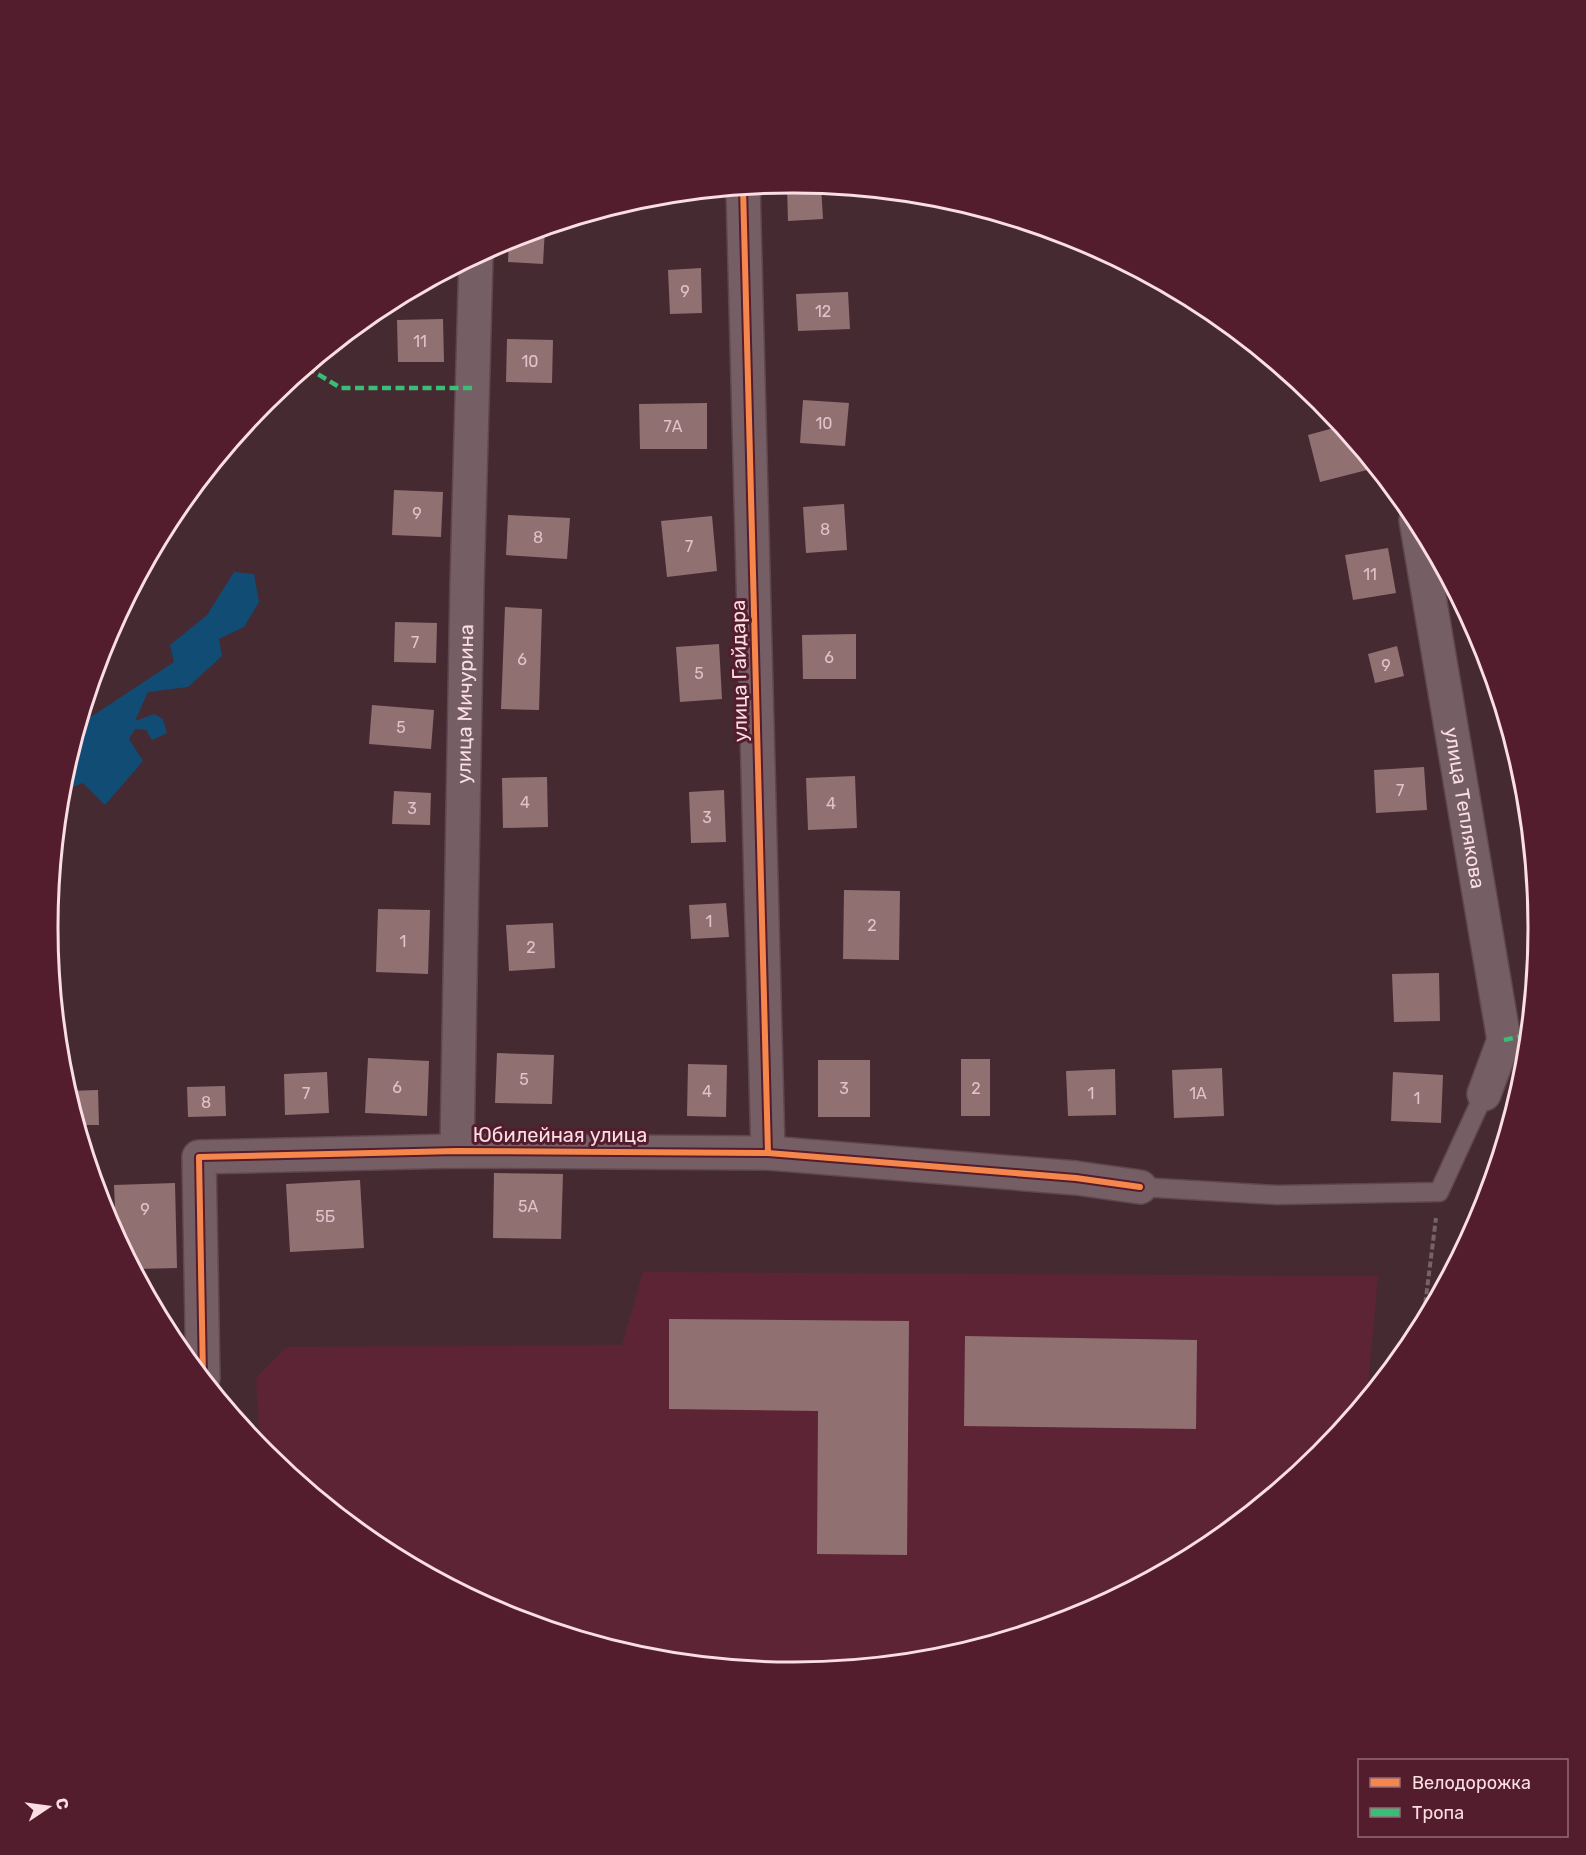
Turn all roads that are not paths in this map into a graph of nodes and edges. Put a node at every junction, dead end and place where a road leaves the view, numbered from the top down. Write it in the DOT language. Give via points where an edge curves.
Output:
graph roads {
  1 [pos="743,195"];
  2 [pos="476,265"];
  3 [pos="1420,546"];
  4 [pos="1484,1094"];
  5 [pos="457,1151"];
  6 [pos="768,1153"];
  7 [pos="1140,1187"];
  8 [pos="203,1365"];
  1 -- 6 [label="street, улица Гайдара"];
  2 -- 5 [label="street, улица Мичурина"];
  3 -- 4 [label="street, улица Теплякова" via="1504,1040"];
  4 -- 7 [label="lane" via="1439,1192 1277,1195"];
  5 -- 6 [label="street, Юбилейная улица"];
  5 -- 8 [label="street, Юбилейная улица" via="198,1157"];
  6 -- 7 [label="street, Юбилейная улица" via="1076,1178"];
}
